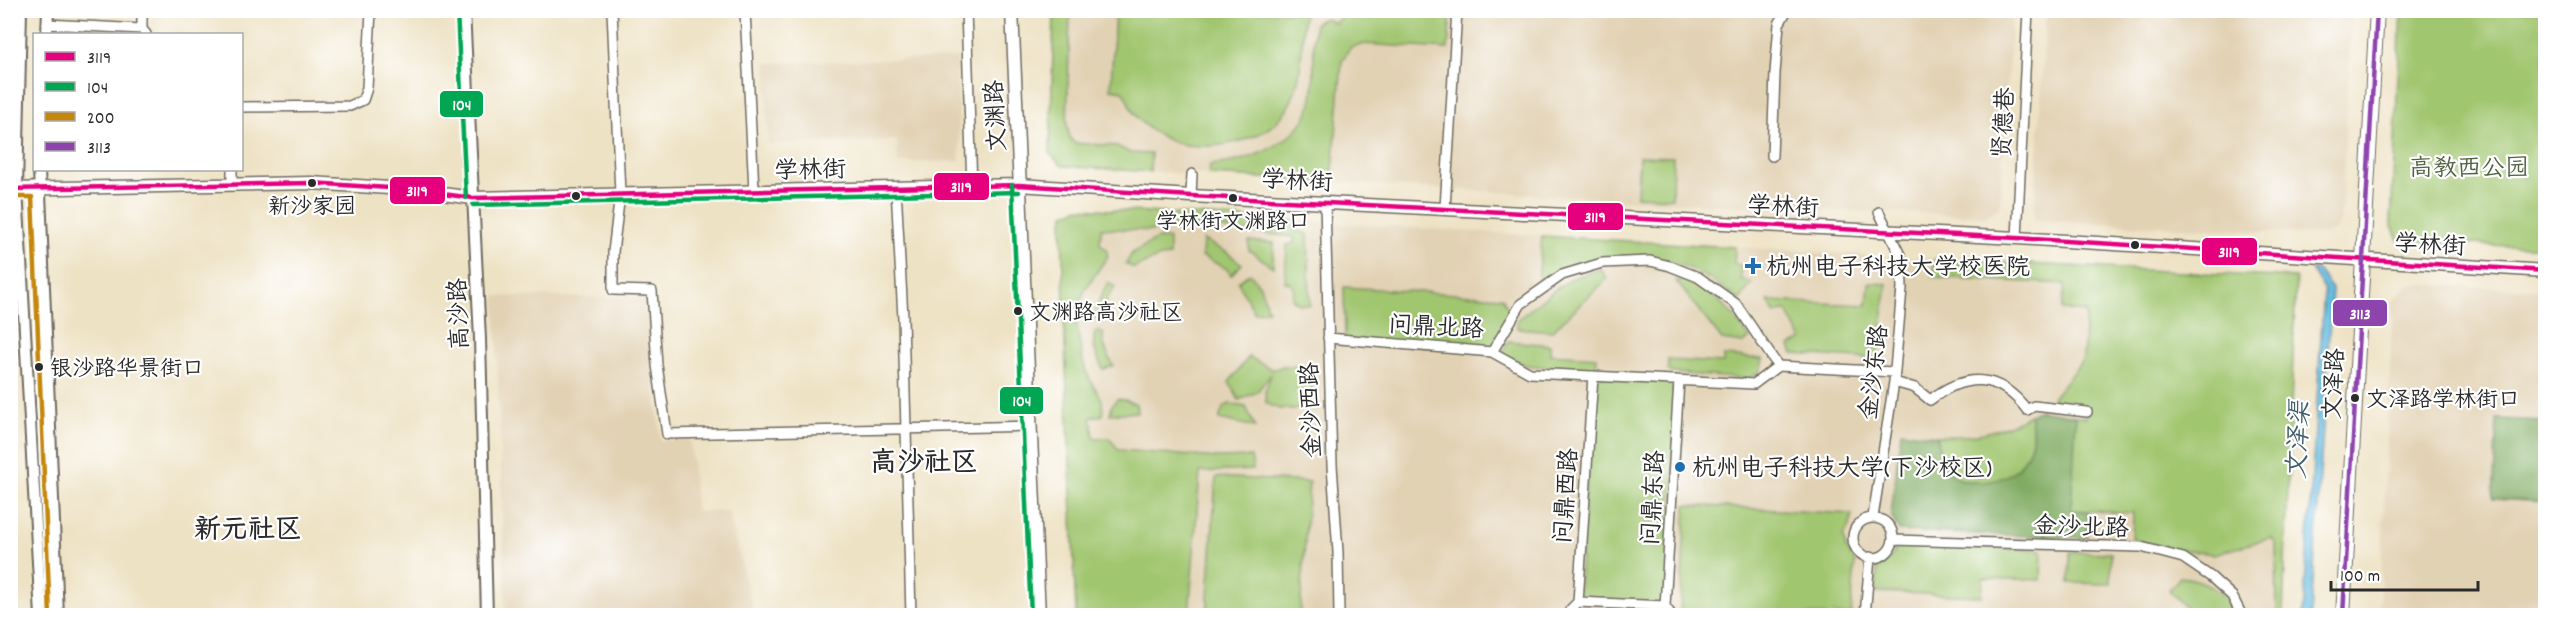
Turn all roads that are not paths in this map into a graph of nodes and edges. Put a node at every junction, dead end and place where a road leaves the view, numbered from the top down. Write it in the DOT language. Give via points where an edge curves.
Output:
graph roads {
  1 [pos="21,10"];
  2 [pos="48,10"];
  3 [pos="142,10"];
  4 [pos="370,10"];
  5 [pos="464,10"];
  6 [pos="612,10"];
  7 [pos="745,10"];
  8 [pos="966,10"];
  9 [pos="1012,10"];
  10 [pos="1456,10"];
  11 [pos="1787,10"];
  12 [pos="2028,10"];
  13 [pos="2377,10"];
  14 [pos="47,29"];
  15 [pos="144,32"];
  16 [pos="243,106"];
  17 [pos="1773,156"];
  18 [pos="39,171"];
  19 [pos="232,171"];
  20 [pos="1192,174"];
  21 [pos="232,184"];
  22 [pos="1019,185"];
  23 [pos="972,187"];
  24 [pos="896,188"];
  25 [pos="14,189"];
  26 [pos="39,190"];
  27 [pos="754,190"];
  28 [pos="620,194"];
  29 [pos="1191,196"];
  30 [pos="473,198"];
  31 [pos="1325,203"];
  32 [pos="1445,208"];
  33 [pos="1879,212"];
  34 [pos="1890,233"];
  35 [pos="2017,238"];
  36 [pos="2363,261"];
  37 [pos="2546,271"];
  38 [pos="1328,338"];
  39 [pos="1492,352"];
  40 [pos="1778,366"];
  41 [pos="1593,376"];
  42 [pos="1894,377"];
  43 [pos="1679,381"];
  44 [pos="2087,412"];
  45 [pos="1031,426"];
  46 [pos="906,429"];
  47 [pos="1873,517"];
  48 [pos="1893,540"];
  49 [pos="1870,557"];
  50 [pos="1578,602"];
  51 [pos="1665,606"];
  52 [pos="41,615"];
  53 [pos="58,615"];
  54 [pos="487,615"];
  55 [pos="911,615"];
  56 [pos="1039,615"];
  57 [pos="1339,615"];
  58 [pos="1570,615"];
  59 [pos="1672,615"];
  60 [pos="1865,615"];
  61 [pos="2242,615"];
  62 [pos="2343,615"];
  1 -- 25 [label="street"];
  2 -- 14 [label="street"];
  3 -- 15 [label="street"];
  4 -- 16 [label="street" via="367,88 363,100 350,106"];
  5 -- 30 [label="street, 高沙路"];
  6 -- 28 [label="street"];
  7 -- 27 [label="street"];
  8 -- 23 [label="street"];
  9 -- 22 [label="main road, 文渊路"];
  10 -- 32 [label="street"];
  11 -- 17 [label="street" via="1779,24 1774,73"];
  12 -- 35 [label="street, 贤德巷"];
  13 -- 36 [label="main road, 文泽路"];
  14 -- 15 [label="street"];
  18 -- 26 [label="street"];
  19 -- 21 [label="street"];
  20 -- 29 [label="street"];
  21 -- 26 [label="main road, 学林街"];
  21 -- 30 [label="main road, 学林街" via="356,185"];
  22 -- 23 [label="main road, 学林街"];
  22 -- 29 [label="main road, 学林街"];
  22 -- 45 [label="main road, 文渊路"];
  23 -- 24 [label="main road, 学林街"];
  24 -- 27 [label="main road, 学林街"];
  24 -- 46 [label="street"];
  25 -- 26 [label="main road, 学林街"];
  25 -- 52 [label="street"];
  26 -- 53 [label="street"];
  27 -- 28 [label="main road, 学林街"];
  28 -- 30 [label="main road, 学林街"];
  28 -- 46 [label="street" via="613,290 652,291 667,434"];
  29 -- 31 [label="main road, 学林街"];
  30 -- 54 [label="street, 高沙路"];
  31 -- 32 [label="main road, 学林街"];
  31 -- 38 [label="street, 金沙西路"];
  32 -- 34 [label="main road, 学林街"];
  33 -- 34 [label="street, 金沙东路"];
  34 -- 35 [label="main road, 学林街"];
  34 -- 42 [label="street, 金沙东路" via="1902,267"];
  35 -- 36 [label="main road, 学林街"];
  36 -- 37 [label="main road, 学林街"];
  36 -- 62 [label="main road, 文泽路"];
  38 -- 39 [label="street, 问鼎北路"];
  38 -- 57 [label="street, 金沙西路"];
  39 -- 40 [label="street, 问鼎北路" via="1521,304 1562,275 1602,263 1650,261 1698,278 1736,304"];
  39 -- 41 [label="street" via="1530,373"];
  40 -- 42 [label="street"];
  40 -- 43 [label="street" via="1754,384"];
  41 -- 43 [label="street"];
  41 -- 50 [label="street, 问鼎西路"];
  42 -- 44 [label="street" via="1930,400 1956,382 1990,382 2010,392 2027,410 2034,406"];
  42 -- 47 [label="street, 金沙东路"];
  43 -- 51 [label="street, 问鼎东路"];
  45 -- 46 [label="street"];
  45 -- 56 [label="main road, 文渊路"];
  46 -- 55 [label="street"];
  47 -- 48 [label="street" via="1890,526"];
  47 -- 49 [label="street" via="1861,521 1852,538 1857,550"];
  48 -- 49 [label="street" via="1887,552"];
  48 -- 61 [label="street, 金沙北路" via="2141,547 2183,558 2232,596"];
  49 -- 60 [label="street"];
  50 -- 51 [label="street"];
  50 -- 58 [label="street, 问鼎西路"];
  51 -- 59 [label="street"];
}
